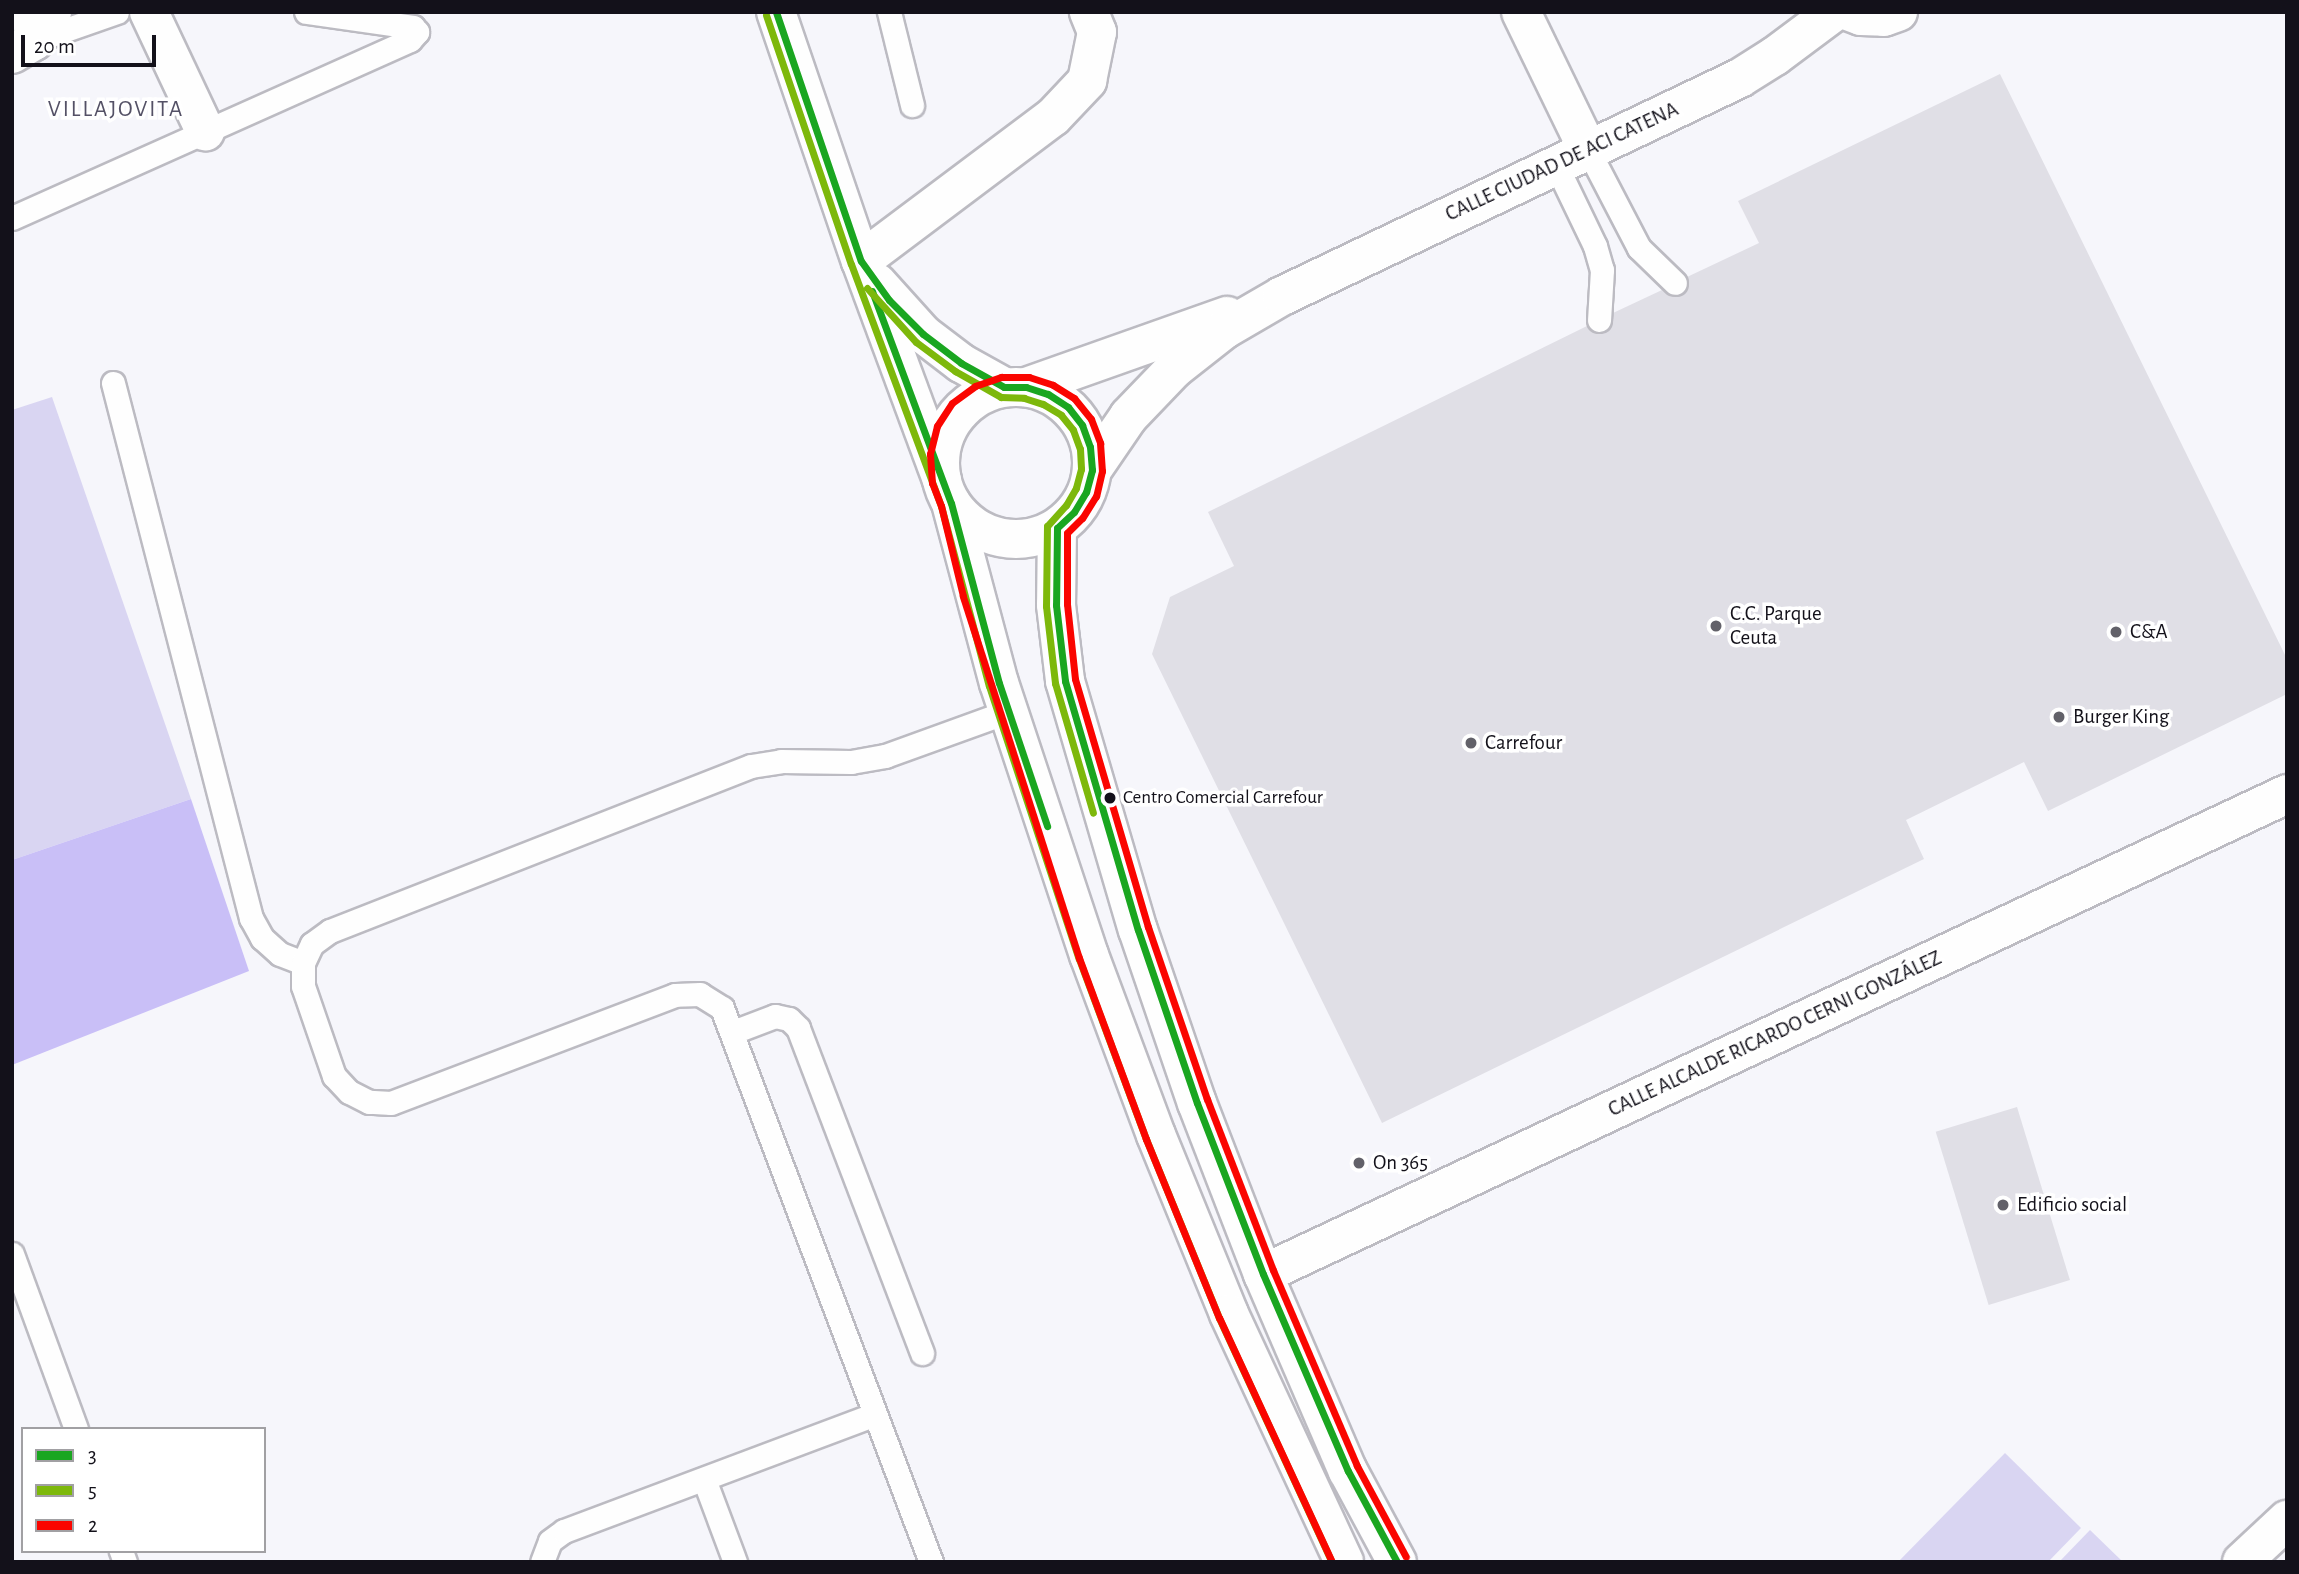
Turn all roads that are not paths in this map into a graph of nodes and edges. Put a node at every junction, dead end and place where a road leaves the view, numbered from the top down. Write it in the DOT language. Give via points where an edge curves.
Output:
graph roads {
  1 [pos="117,12"];
  2 [pos="149,12"];
  3 [pos="306,12"];
  4 [pos="776,12"];
  5 [pos="889,12"];
  6 [pos="1089,12"];
  7 [pos="1521,12"];
  8 [pos="1834,12"];
  9 [pos="1850,12"];
  10 [pos="1898,12"];
  11 [pos="29,30"];
  12 [pos="912,105"];
  13 [pos="205,131"];
  14 [pos="1572,158"];
  15 [pos="12,219"];
  16 [pos="861,261"];
  17 [pos="1675,283"];
  18 [pos="1282,296"];
  19 [pos="1599,320"];
  20 [pos="113,383"];
  21 [pos="1015,387"];
  22 [pos="1092,470"];
  23 [pos="946,491"];
  24 [pos="1057,528"];
  25 [pos="1009,711"];
  26 [pos="2287,794"];
  27 [pos="303,962"];
  28 [pos="733,1032"];
  29 [pos="12,1254"];
  30 [pos="1262,1274"];
  31 [pos="922,1353"];
  32 [pos="875,1414"];
  33 [pos="75,1427"];
  34 [pos="704,1479"];
  35 [pos="2287,1520"];
  36 [pos="542,1562"];
  37 [pos="735,1562"];
  38 [pos="930,1562"];
  39 [pos="1344,1562"];
  40 [pos="1397,1562"];
  41 [pos="2242,1562"];
  1 -- 11 [label="lane"];
  2 -- 13 [label="main road"];
  3 -- 13 [label="lane" via="413,27 416,32 410,40"];
  4 -- 16 [label="main road"];
  5 -- 12 [label="lane"];
  6 -- 16 [label="main road" via="1097,32 1087,81 1053,117"];
  7 -- 14 [label="main road"];
  8 -- 14 [label="main road, CALLE CIUDAD DE ACI CATENA" via="1740,78"];
  9 -- 10 [label="main road" via="1884,17"];
  13 -- 15 [label="lane"];
  14 -- 17 [label="lane" via="1639,248"];
  14 -- 18 [label="main road, CALLE CIUDAD DE ACI CATENA"];
  14 -- 19 [label="lane" via="1602,270"];
  16 -- 21 [label="main road" via="889,300 923,334 961,363"];
  16 -- 23 [label="main road"];
  18 -- 21 [label="main road, CALLE CIUDAD DE ACI CATENA"];
  18 -- 22 [label="main road, CALLE CIUDAD DE ACI CATENA" via="1225,329 1174,369 1129,416"];
  20 -- 27 [label="lane" via="251,918 262,938 280,954"];
  21 -- 22 [label="main road" via="1048,394 1068,407 1082,425"];
  21 -- 23 [label="main road" via="980,395 960,410 946,431 940,455"];
  22 -- 24 [label="main road" via="1080,502"];
  23 -- 24 [label="main road" via="967,520 987,534 1010,539 1034,537"];
  23 -- 25 [label="main road"];
  24 -- 30 [label="main road" via="1056,605 1065,681 1138,930"];
  25 -- 27 [label="lane" via="885,757 751,766 330,931 313,944"];
  25 -- 39 [label="main road" via="1089,955 1156,1135 1229,1314"];
  26 -- 30 [label="main road, CALLE ALCALDE RICARDO CERNI GONZÁLEZ"];
  27 -- 28 [label="lane" via="303,986 334,1076 349,1092 369,1102 391,1103 675,995 700,994 722,1008"];
  28 -- 31 [label="lane" via="775,1016 789,1019 798,1028"];
  28 -- 32 [label="lane"];
  29 -- 33 [label="lane"];
  30 -- 40 [label="main road" via="1348,1471"];
  32 -- 34 [label="lane"];
  32 -- 38 [label="lane"];
  34 -- 36 [label="lane" via="564,1531 550,1541"];
  34 -- 37 [label="lane"];
  35 -- 41 [label="main road"];
}
